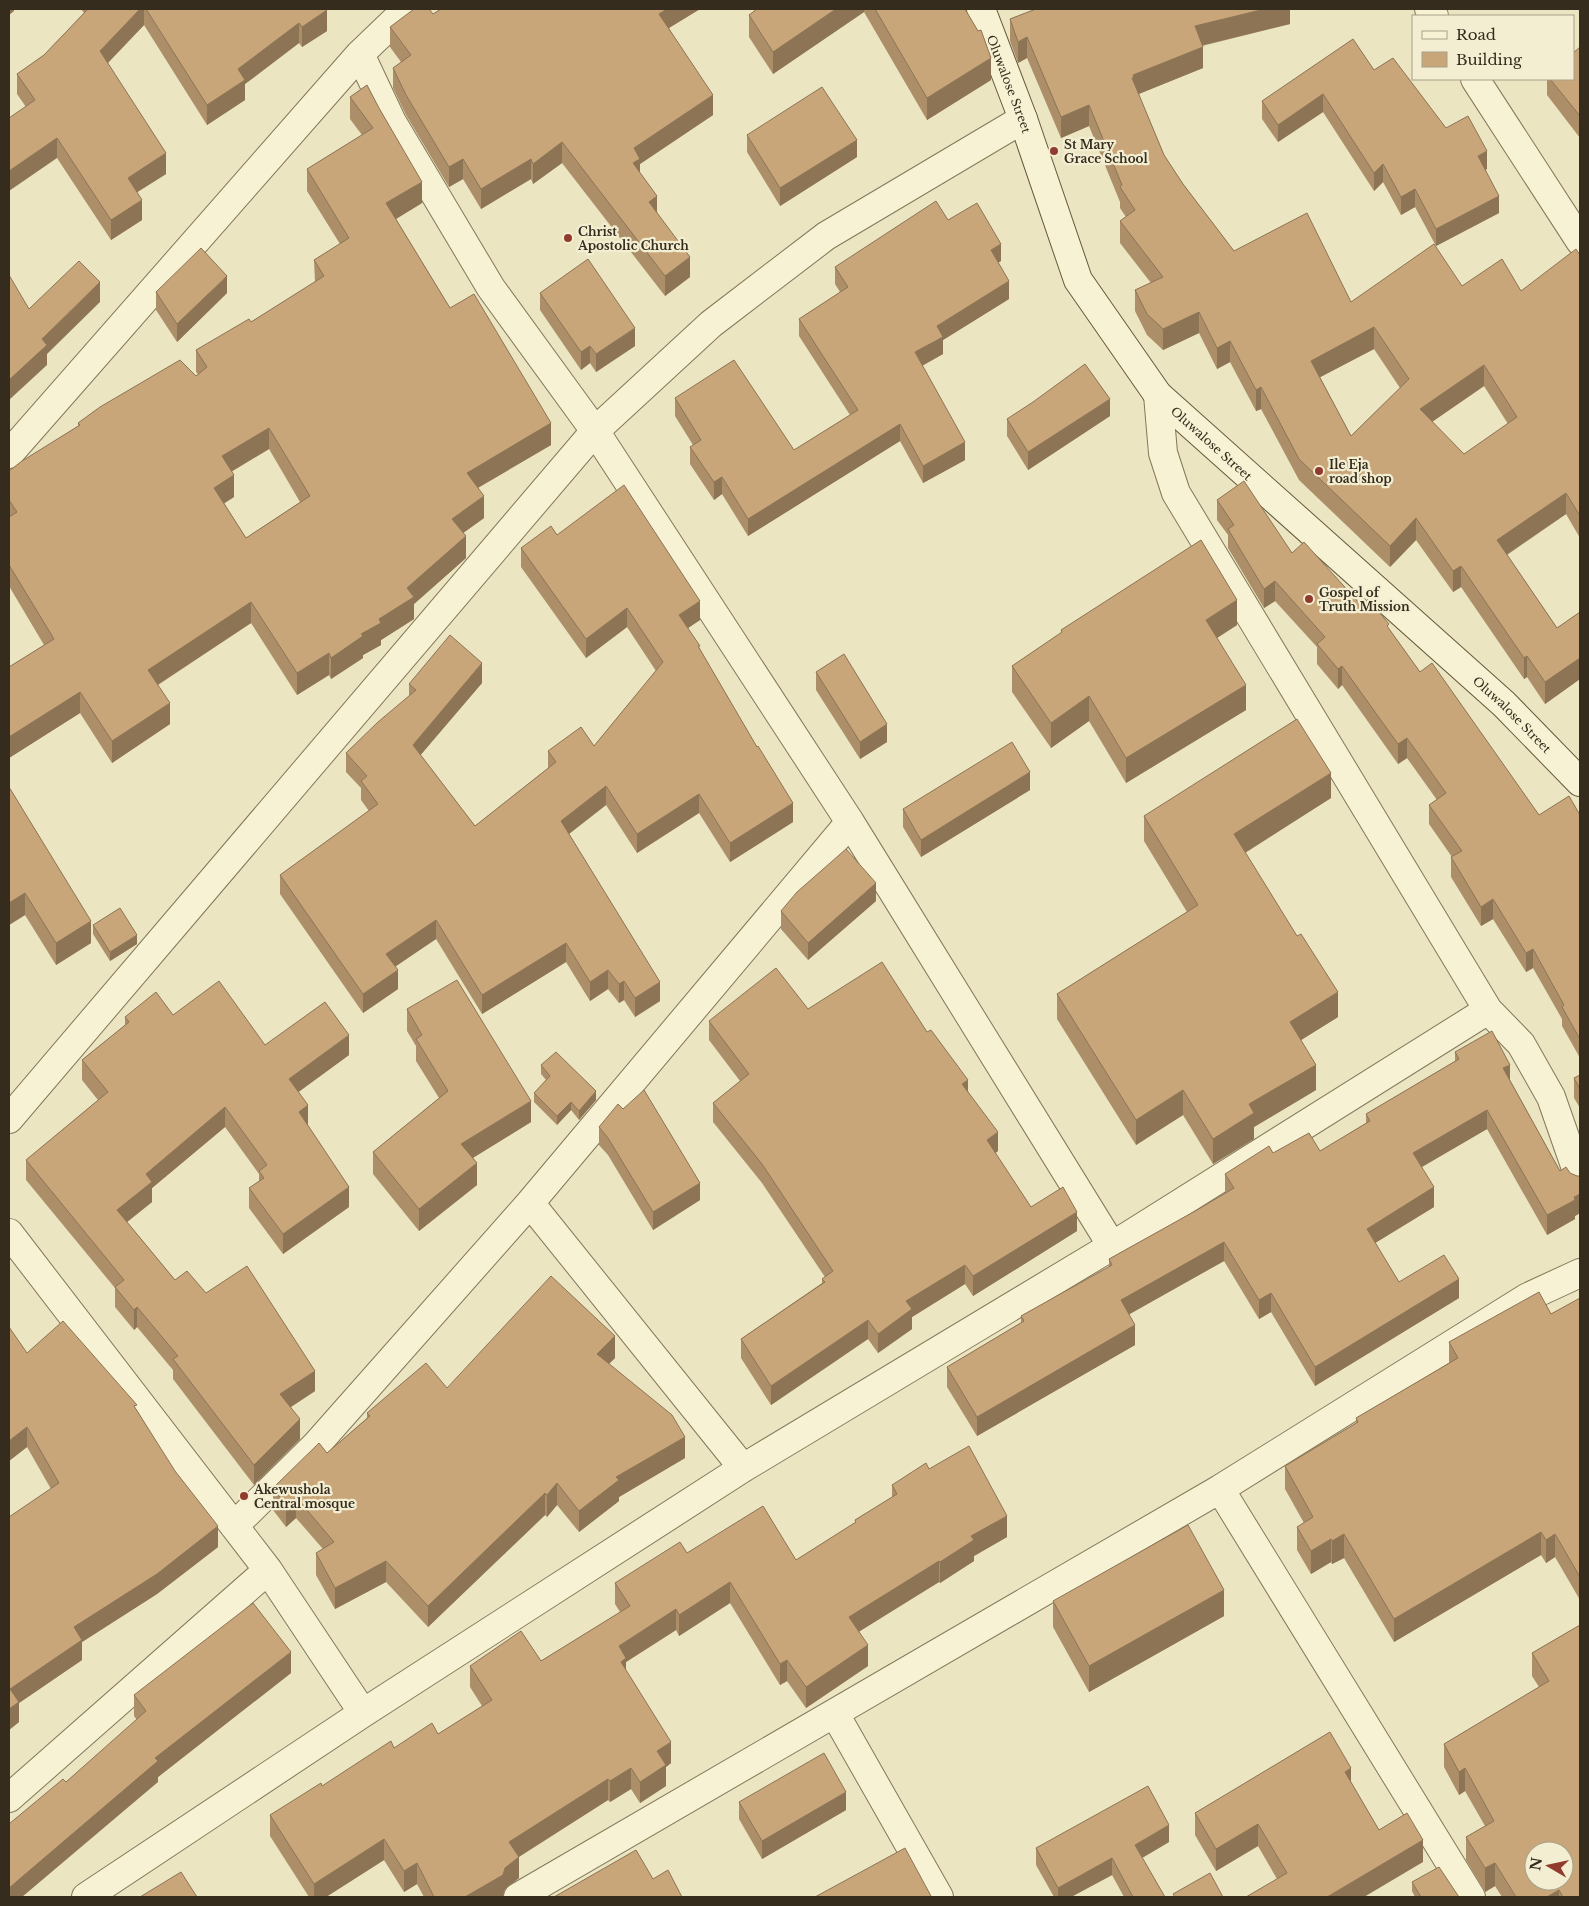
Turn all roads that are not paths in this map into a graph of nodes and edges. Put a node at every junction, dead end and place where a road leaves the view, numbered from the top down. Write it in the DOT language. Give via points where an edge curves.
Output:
graph roads {
  1 [pos="408,9"];
  2 [pos="981,9"];
  3 [pos="360,54"];
  4 [pos="1477,80"];
  5 [pos="1023,119"];
  6 [pos="1580,241"];
  7 [pos="1158,395"];
  8 [pos="595,431"];
  9 [pos="9,454"];
  10 [pos="1580,782"];
  11 [pos="850,822"];
  12 [pos="1488,1010"];
  13 [pos="9,1119"];
  14 [pos="1580,1180"];
  15 [pos="530,1202"];
  16 [pos="9,1233"];
  17 [pos="1112,1246"];
  18 [pos="1580,1272"];
  19 [pos="743,1468"];
  20 [pos="1220,1490"];
  21 [pos="234,1526"];
  22 [pos="268,1570"];
  23 [pos="363,1713"];
  24 [pos="835,1714"];
  25 [pos="9,1798"];
  26 [pos="86,1897"];
  27 [pos="518,1897"];
  28 [pos="940,1897"];
  29 [pos="1471,1897"];
  1 -- 3 [label="street"];
  2 -- 5 [label="street, Oluwalose Street"];
  3 -- 8 [label="street" via="392,122 491,288"];
  3 -- 9 [label="street"];
  4 -- 6 [label="street"];
  5 -- 7 [label="street, Oluwalose Street" via="1078,280"];
  5 -- 8 [label="street" via="826,236 712,324"];
  7 -- 10 [label="street, Oluwalose Street" via="1504,704"];
  7 -- 12 [label="street" via="1163,453 1176,493"];
  8 -- 11 [label="street"];
  8 -- 13 [label="street"];
  11 -- 15 [label="street"];
  11 -- 17 [label="street"];
  12 -- 14 [label="street" via="1520,1044 1551,1097"];
  12 -- 17 [label="street"];
  15 -- 19 [label="street"];
  15 -- 21 [label="street" via="316,1445"];
  16 -- 21 [label="street"];
  17 -- 19 [label="street"];
  18 -- 20 [label="street" via="1528,1297"];
  19 -- 23 [label="street"];
  20 -- 24 [label="street"];
  20 -- 29 [label="street"];
  21 -- 22 [label="street"];
  22 -- 23 [label="street"];
  22 -- 25 [label="street"];
  23 -- 26 [label="street"];
  24 -- 27 [label="street"];
  24 -- 28 [label="street"];
}
